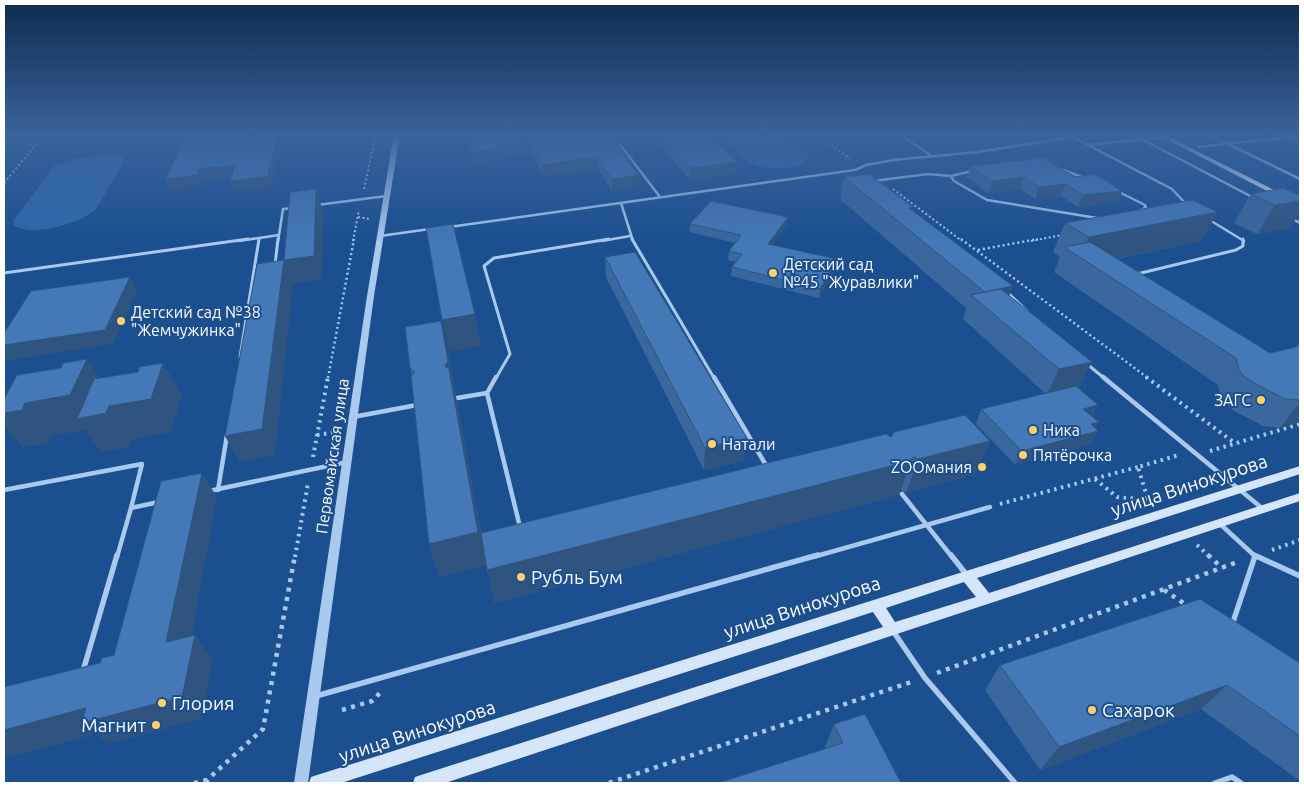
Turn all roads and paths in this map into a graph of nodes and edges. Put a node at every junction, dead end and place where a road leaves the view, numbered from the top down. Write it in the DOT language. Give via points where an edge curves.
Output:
graph roads {
  1 [pos="14,171"];
  2 [pos="390,171"];
  3 [pos="640,171"];
  4 [pos="850,171"];
  5 [pos="856,171"];
  6 [pos="974,171"];
  7 [pos="1065,171"];
  8 [pos="1138,171"];
  9 [pos="1201,171"];
  10 [pos="1232,171"];
  11 [pos="1245,171"];
  12 [pos="1283,171"];
  13 [pos="862,176"];
  14 [pos="951,176"];
  15 [pos="1088,179"];
  16 [pos="1300,179"];
  17 [pos="880,180"];
  18 [pos="4,183"];
  19 [pos="876,188"];
  20 [pos="1113,189"];
  21 [pos="386,196"];
  22 [pos="660,197"];
  23 [pos="1300,198"];
  24 [pos="1257,200"];
  25 [pos="621,203"];
  26 [pos="312,205"];
  27 [pos="1300,206"];
  28 [pos="293,208"];
  29 [pos="1190,209"];
  30 [pos="1134,211"];
  31 [pos="1283,214"];
  32 [pos="1203,216"];
  33 [pos="358,217"];
  34 [pos="1098,218"];
  35 [pos="376,220"];
  36 [pos="1300,223"];
  37 [pos="448,227"];
  38 [pos="438,228"];
  39 [pos="279,235"];
  40 [pos="1062,235"];
  41 [pos="380,236"];
  42 [pos="630,236"];
  43 [pos="259,238"];
  44 [pos="977,250"];
  45 [pos="275,269"];
  46 [pos="4,273"];
  47 [pos="252,280"];
  48 [pos="259,280"];
  49 [pos="1139,280"];
  50 [pos="1006,291"];
  51 [pos="1033,317"];
  52 [pos="1083,361"];
  53 [pos="238,366"];
  54 [pos="487,393"];
  55 [pos="456,398"];
  56 [pos="420,405"];
  57 [pos="352,417"];
  58 [pos="227,432"];
  59 [pos="336,432"];
  60 [pos="317,436"];
  61 [pos="1236,444"];
  62 [pos="346,462"];
  63 [pos="778,466"];
  64 [pos="768,468"];
  65 [pos="1138,468"];
  66 [pos="758,470"];
  67 [pos="1300,470"];
  68 [pos="1095,479"];
  69 [pos="4,490"];
  70 [pos="218,490"];
  71 [pos="1240,490"];
  72 [pos="199,494"];
  73 [pos="902,494"];
  74 [pos="1300,497"];
  75 [pos="170,500"];
  76 [pos="1148,500"];
  77 [pos="990,507"];
  78 [pos="131,508"];
  79 [pos="1263,509"];
  80 [pos="1219,523"];
  81 [pos="926,525"];
  82 [pos="521,530"];
  83 [pos="1300,540"];
  84 [pos="1196,544"];
  85 [pos="1255,556"];
  86 [pos="1222,568"];
  87 [pos="967,576"];
  88 [pos="1300,576"];
  89 [pos="1164,590"];
  90 [pos="986,599"];
  91 [pos="876,604"];
  92 [pos="1197,612"];
  93 [pos="892,629"];
  94 [pos="1229,634"];
  95 [pos="80,678"];
  96 [pos="924,678"];
  97 [pos="315,696"];
  98 [pos="207,780"];
  99 [pos="194,783"];
  100 [pos="301,783"];
  101 [pos="317,783"];
  102 [pos="421,783"];
  103 [pos="609,783"];
  104 [pos="1015,783"];
  105 [pos="1215,783"];
  106 [pos="1241,783"];
  1 -- 18 [label="path"];
  2 -- 21 [label="street, Первомайская улица"];
  3 -- 22 [label="lane"];
  4 -- 22 [label="lane"];
  5 -- 13 [label="lane"];
  6 -- 14 [label="lane"];
  7 -- 15 [label="lane"];
  8 -- 29 [label="lane" via="1172,188"];
  9 -- 24 [label="lane"];
  10 -- 27 [label="main road"];
  11 -- 23 [label="main road"];
  12 -- 16 [label="lane"];
  14 -- 17 [label="lane" via="928,174"];
  14 -- 34 [label="lane" via="987,200"];
  17 -- 19 [label="lane" via="869,182"];
  17 -- 44 [label="path"];
  20 -- 30 [label="lane" via="1146,207"];
  21 -- 26 [label="lane"];
  21 -- 41 [label="street, Первомайская улица"];
  22 -- 25 [label="lane"];
  25 -- 37 [label="lane"];
  25 -- 42 [label="lane"];
  28 -- 39 [label="lane" via="283,209"];
  31 -- 36 [label="lane"];
  32 -- 49 [label="lane" via="1238,235 1244,240 1244,246 1131,275"];
  33 -- 35 [label="path"];
  38 -- 41 [label="lane"];
  39 -- 43 [label="lane"];
  39 -- 45 [label="lane"];
  40 -- 44 [label="path"];
  41 -- 57 [label="street, Первомайская улица"];
  42 -- 54 [label="lane" via="494,258 484,266 510,354"];
  42 -- 64 [label="lane"];
  43 -- 46 [label="lane"];
  43 -- 47 [label="lane"];
  44 -- 61 [label="path"];
  47 -- 48 [label="lane"];
  47 -- 53 [label="lane"];
  50 -- 51 [label="lane"];
  52 -- 71 [label="lane"];
  54 -- 55 [label="lane"];
  54 -- 82 [label="lane"];
  56 -- 57 [label="lane"];
  57 -- 62 [label="street, Первомайская улица"];
  58 -- 70 [label="lane"];
  59 -- 60 [label="path"];
  62 -- 70 [label="lane"];
  62 -- 97 [label="street, Первомайская улица"];
  63 -- 64 [label="lane"];
  64 -- 66 [label="lane"];
  65 -- 68 [label="path"];
  67 -- 71 [label="main road, улица Винокурова"];
  68 -- 76 [label="path" via="1117,496"];
  68 -- 77 [label="path"];
  69 -- 78 [label="lane" via="142,464"];
  70 -- 72 [label="lane"];
  71 -- 79 [label="lane"];
  71 -- 87 [label="main road, улица Винокурова"];
  73 -- 81 [label="lane"];
  74 -- 79 [label="main road"];
  75 -- 78 [label="lane"];
  77 -- 81 [label="lane"];
  78 -- 95 [label="lane"];
  79 -- 80 [label="main road"];
  80 -- 85 [label="lane"];
  80 -- 90 [label="main road"];
  81 -- 87 [label="lane"];
  81 -- 97 [label="lane"];
  83 -- 85 [label="path"];
  84 -- 86 [label="path"];
  85 -- 86 [label="path"];
  85 -- 88 [label="lane"];
  85 -- 94 [label="lane"];
  86 -- 89 [label="path"];
  87 -- 90 [label="main road"];
  87 -- 91 [label="main road, улица Винокурова"];
  89 -- 92 [label="path"];
  89 -- 96 [label="path"];
  90 -- 93 [label="main road"];
  91 -- 93 [label="main road"];
  91 -- 101 [label="main road, улица Винокурова"];
  93 -- 96 [label="lane"];
  93 -- 102 [label="main road"];
  96 -- 103 [label="path"];
  96 -- 104 [label="lane"];
  97 -- 100 [label="street, Первомайская улица"];
  98 -- 99 [label="path"];
  105 -- 106 [label="lane" via="1232,777"];
}
